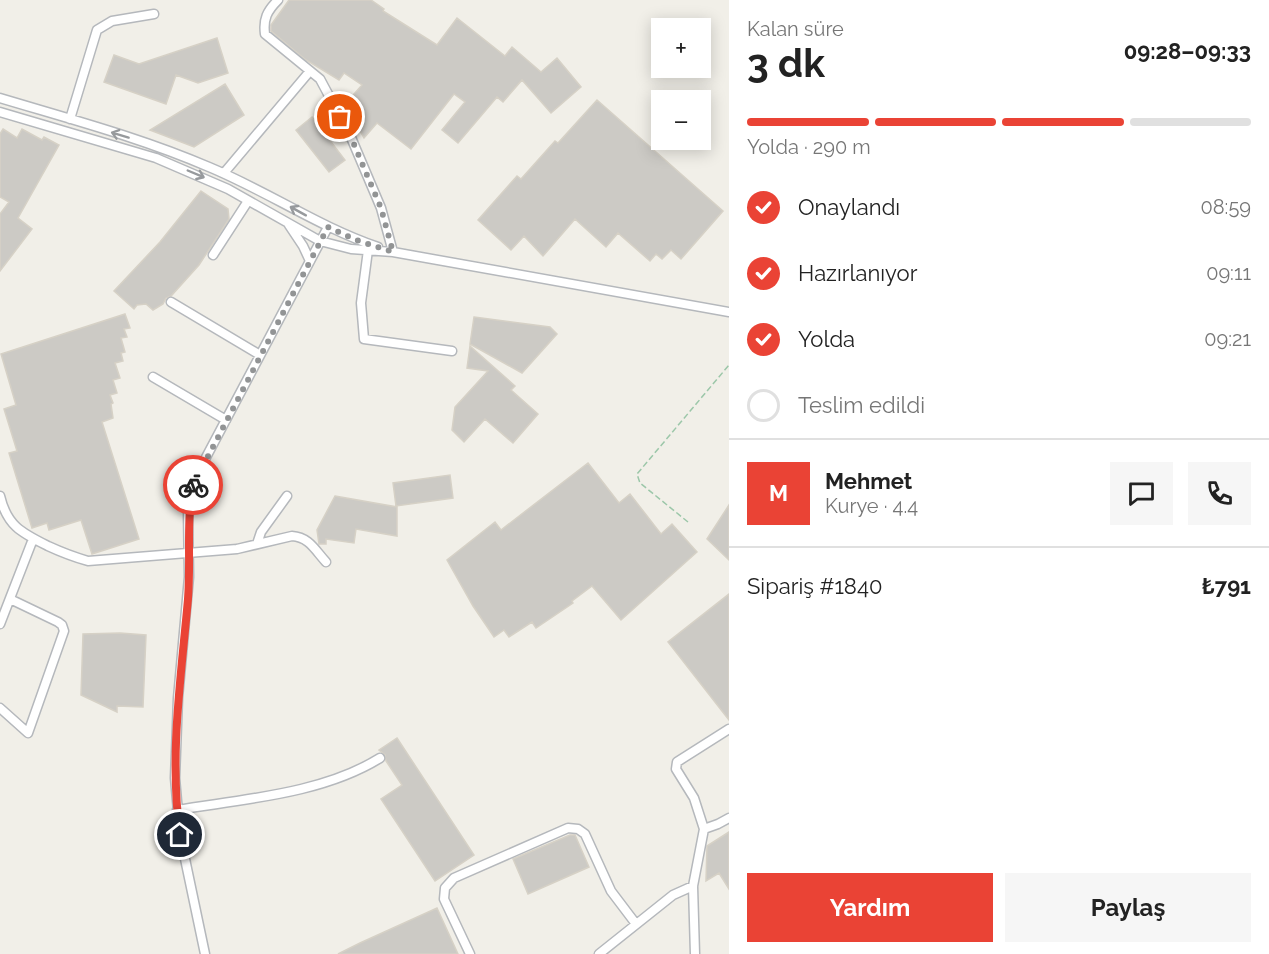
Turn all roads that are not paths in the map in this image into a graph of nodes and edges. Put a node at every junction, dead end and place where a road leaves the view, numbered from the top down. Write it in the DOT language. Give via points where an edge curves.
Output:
graph roads {
  1 [pos="278,0"];
  2 [pos="154,14"];
  3 [pos="310,71"];
  4 [pos="0,98"];
  5 [pos="0,112"];
  6 [pos="70,119"];
  7 [pos="224,173"];
  8 [pos="248,201"];
  9 [pos="287,222"];
  10 [pos="328,227"];
  11 [pos="320,242"];
  12 [pos="368,250"];
  13 [pos="391,252"];
  14 [pos="213,255"];
  15 [pos="310,261"];
  16 [pos="171,302"];
  17 [pos="729,312"];
  18 [pos="452,351"];
  19 [pos="260,355"];
  20 [pos="153,376"];
  21 [pos="226,420"];
  22 [pos="0,496"];
  23 [pos="287,496"];
  24 [pos="33,539"];
  25 [pos="257,544"];
  26 [pos="188,555"];
  27 [pos="326,562"];
  28 [pos="10,599"];
  29 [pos="0,624"];
  30 [pos="0,708"];
  31 [pos="729,729"];
  32 [pos="380,759"];
  33 [pos="177,810"];
  34 [pos="729,818"];
  35 [pos="704,829"];
  36 [pos="693,886"];
  37 [pos="636,924"];
  38 [pos="205,954"];
  39 [pos="470,954"];
  40 [pos="599,954"];
  41 [pos="695,954"];
  1 -- 3 [label="street" via="263,23 265,34"];
  2 -- 6 [label="street" via="112,21 97,30"];
  3 -- 7 [label="street"];
  3 -- 13 [label="street" via="320,79 350,135 381,208"];
  4 -- 6 [label="street"];
  5 -- 8 [label="street, one-way" via="156,158"];
  7 -- 6 [label="street, one-way"];
  10 -- 7 [label="street, one-way"];
  8 -- 9 [label="street"];
  8 -- 14 [label="street"];
  9 -- 11 [label="street"];
  9 -- 15 [label="street"];
  10 -- 11 [label="street"];
  10 -- 13 [label="street"];
  11 -- 12 [label="street"];
  11 -- 15 [label="street"];
  12 -- 13 [label="street"];
  12 -- 18 [label="street" via="361,303 364,339"];
  13 -- 17 [label="street"];
  15 -- 19 [label="street"];
  16 -- 19 [label="street"];
  19 -- 21 [label="street"];
  20 -- 21 [label="street"];
  21 -- 26 [label="street" via="194,480 188,511"];
  22 -- 24 [label="street" via="10,520"];
  23 -- 25 [label="street" via="261,531"];
  24 -- 26 [label="street" via="88,561"];
  24 -- 28 [label="street"];
  25 -- 26 [label="street"];
  25 -- 27 [label="street" via="281,537 301,537"];
  26 -- 33 [label="street" via="176,738"];
  28 -- 29 [label="street"];
  28 -- 30 [label="street" via="58,622 64,631 28,733"];
  31 -- 35 [label="street" via="677,762 676,769 694,798"];
  32 -- 33 [label="street" via="360,770 288,792"];
  33 -- 38 [label="street"];
  34 -- 35 [label="street"];
  35 -- 36 [label="street"];
  36 -- 37 [label="street" via="673,895"];
  36 -- 41 [label="street"];
  37 -- 39 [label="street" via="611,891 585,834 568,828 447,884 444,899"];
  37 -- 40 [label="street"];
}
